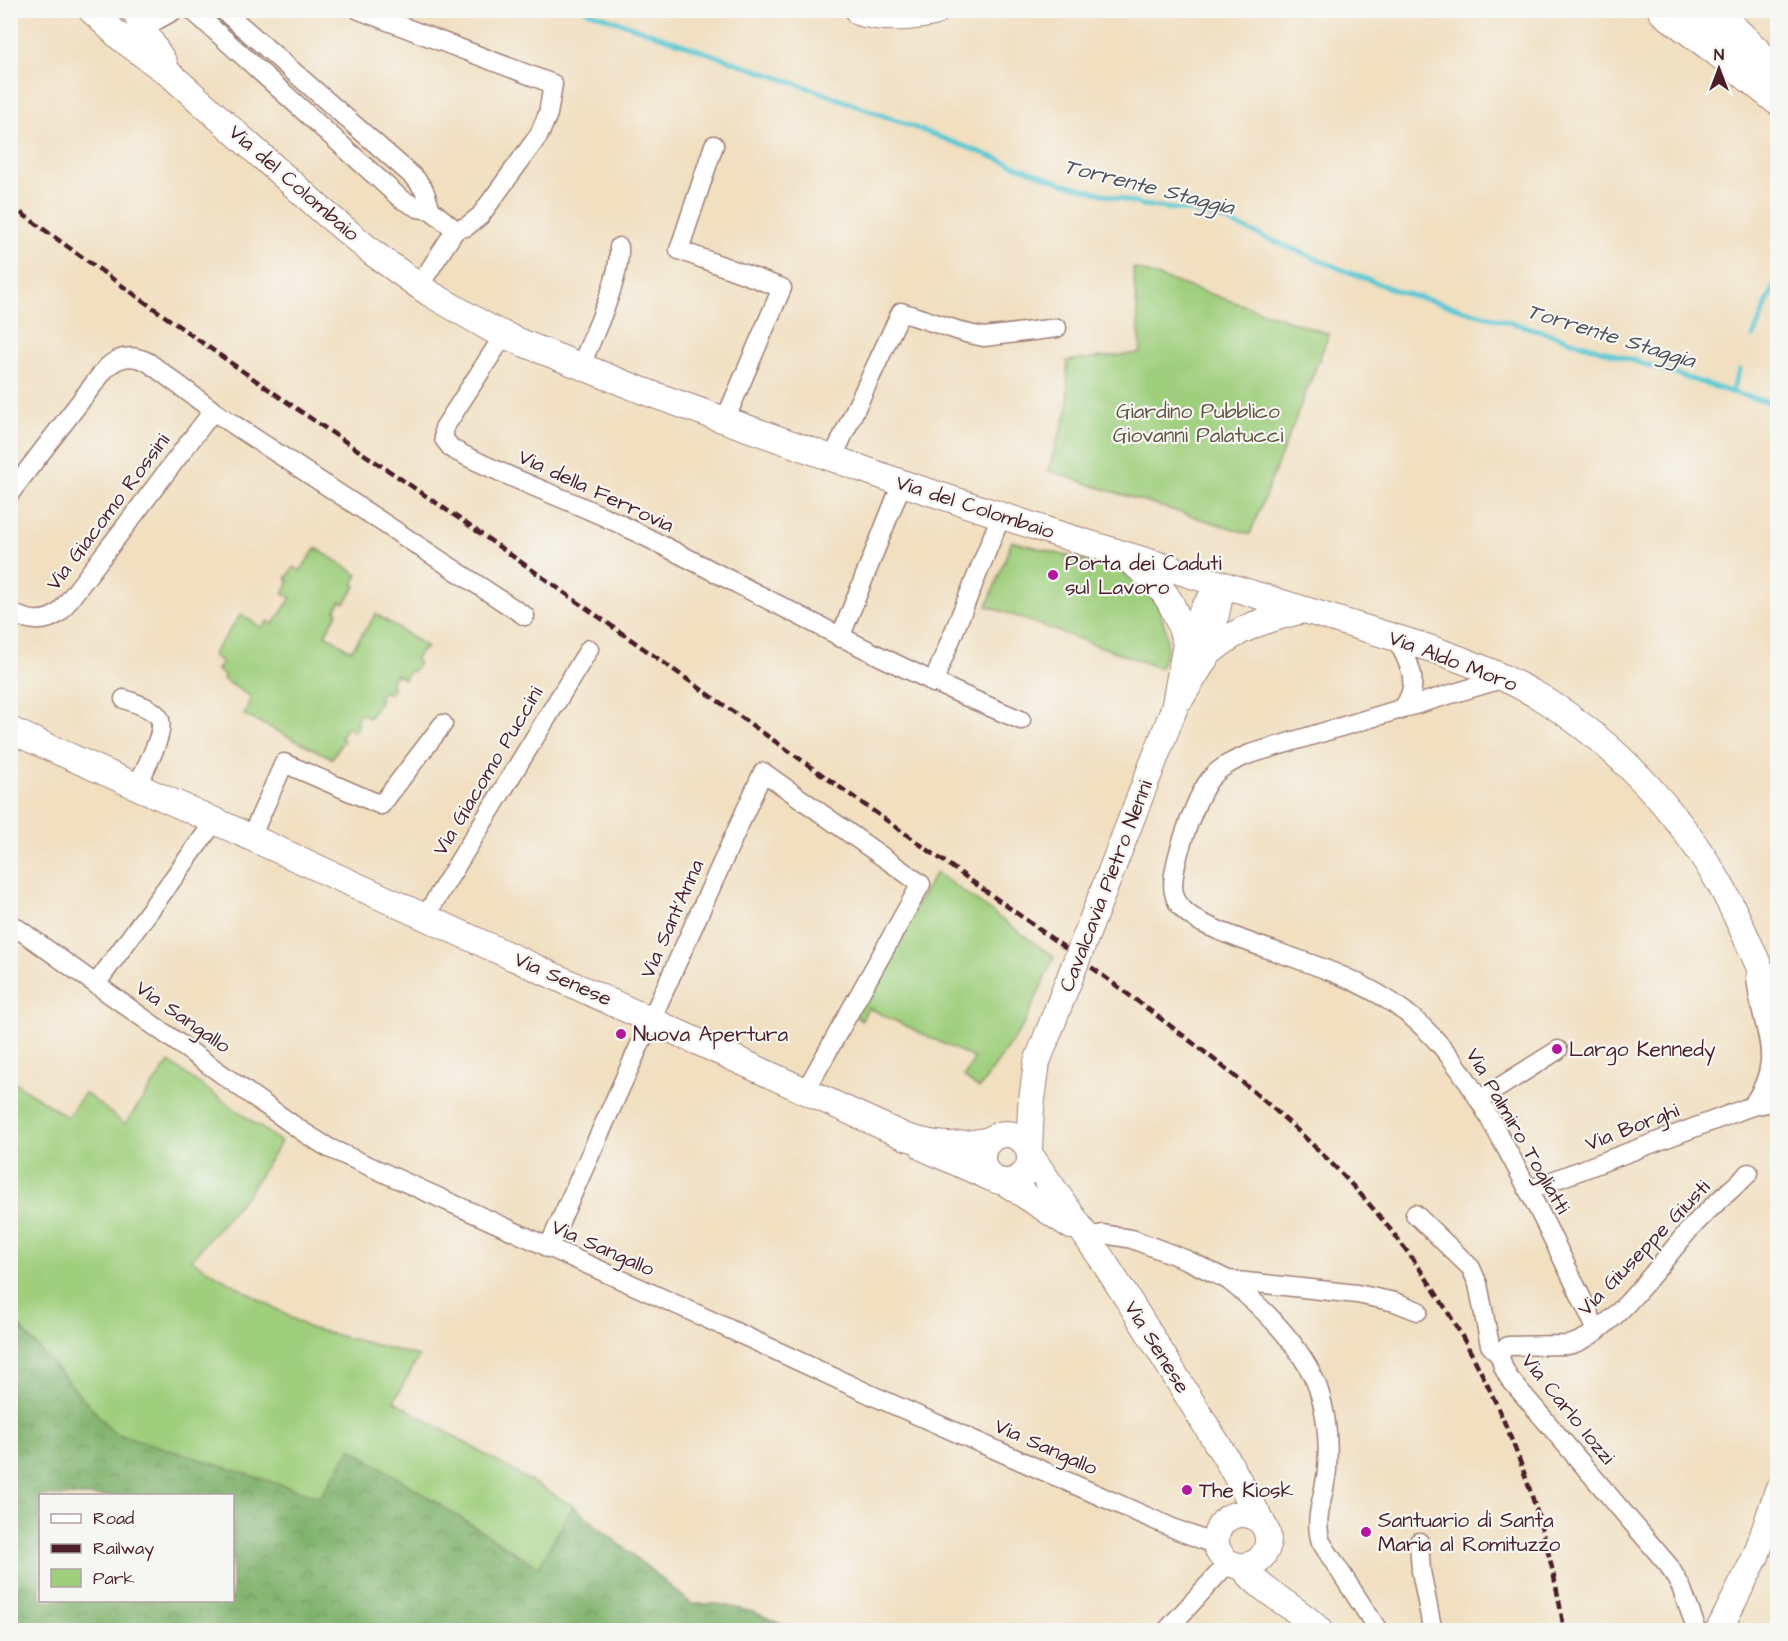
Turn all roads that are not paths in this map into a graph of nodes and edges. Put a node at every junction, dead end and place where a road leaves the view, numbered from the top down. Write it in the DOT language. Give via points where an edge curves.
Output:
graph roads {
  1 [pos="91,10"];
  2 [pos="175,10"];
  3 [pos="192,10"];
  4 [pos="223,10"];
  5 [pos="359,10"];
  6 [pos="861,10"];
  7 [pos="933,10"];
  8 [pos="1664,10"];
  9 [pos="1698,10"];
  10 [pos="1712,10"];
  11 [pos="133,26"];
  12 [pos="1771,68"];
  13 [pos="1778,99"];
  14 [pos="714,145"];
  15 [pos="431,210"];
  16 [pos="456,229"];
  17 [pos="619,247"];
  18 [pos="419,286"];
  19 [pos="1057,328"];
  20 [pos="504,335"];
  21 [pos="580,366"];
  22 [pos="213,411"];
  23 [pos="725,420"];
  24 [pos="832,459"];
  25 [pos="902,483"];
  26 [pos="10,493"];
  27 [pos="1001,516"];
  28 [pos="1121,553"];
  29 [pos="1221,584"];
  30 [pos="1305,610"];
  31 [pos="10,612"];
  32 [pos="525,616"];
  33 [pos="840,638"];
  34 [pos="1396,638"];
  35 [pos="589,649"];
  36 [pos="1197,649"];
  37 [pos="1505,678"];
  38 [pos="933,683"];
  39 [pos="124,699"];
  40 [pos="1401,710"];
  41 [pos="1021,720"];
  42 [pos="443,724"];
  43 [pos="10,730"];
  44 [pos="137,786"];
  45 [pos="215,821"];
  46 [pos="251,837"];
  47 [pos="425,917"];
  48 [pos="10,922"];
  49 [pos="1756,960"];
  50 [pos="96,984"];
  51 [pos="1778,1011"];
  52 [pos="652,1019"];
  53 [pos="1558,1050"];
  54 [pos="1038,1062"];
  55 [pos="806,1090"];
  56 [pos="1479,1100"];
  57 [pos="1778,1101"];
  58 [pos="1752,1106"];
  59 [pos="906,1137"];
  60 [pos="995,1137"];
  61 [pos="1030,1153"];
  62 [pos="1749,1173"];
  63 [pos="998,1180"];
  64 [pos="1528,1190"];
  65 [pos="1415,1214"];
  66 [pos="1086,1237"];
  67 [pos="548,1248"];
  68 [pos="1228,1280"];
  69 [pos="1418,1311"];
  70 [pos="1597,1330"];
  71 [pos="1500,1356"];
  72 [pos="1226,1458"];
  73 [pos="1778,1490"];
  74 [pos="1231,1516"];
  75 [pos="1262,1522"];
  76 [pos="1419,1542"];
  77 [pos="1265,1552"];
  78 [pos="1229,1558"];
  79 [pos="1311,1623"];
  80 [pos="1167,1630"];
  81 [pos="1378,1630"];
  82 [pos="1430,1630"];
  83 [pos="1697,1630"];
  84 [pos="1719,1630"];
  1 -- 11 [label="main road, Via del Colombaio"];
  2 -- 11 [label="street"];
  3 -- 15 [label="street" via="401,199"];
  4 -- 15 [label="street" via="416,179"];
  5 -- 16 [label="street" via="553,84 548,114 539,135 480,216 466,227"];
  6 -- 7 [label="highway" via="882,15"];
  8 -- 13 [label="highway"];
  9 -- 12 [label="highway"];
  10 -- 12 [label="highway"];
  11 -- 18 [label="main road, Via del Colombaio" via="172,76 325,213"];
  14 -- 23 [label="street" via="679,250 782,288"];
  15 -- 16 [label="street"];
  16 -- 18 [label="street"];
  17 -- 21 [label="street" via="613,283"];
  18 -- 20 [label="main road, Via del Colombaio"];
  19 -- 24 [label="street" via="984,337 900,312"];
  20 -- 21 [label="main road, Via del Colombaio"];
  20 -- 33 [label="street, Via della Ferrovia" via="444,428 444,439 452,449 612,521"];
  21 -- 23 [label="main road, Via del Colombaio"];
  22 -- 26 [label="street" via="148,362 130,356 117,360 106,368"];
  22 -- 31 [label="street, Via Giacomo Rossini" via="60,612 36,621"];
  22 -- 32 [label="street"];
  23 -- 24 [label="main road, Via del Colombaio"];
  24 -- 25 [label="main road, Via del Colombaio"];
  25 -- 27 [label="main road, Via del Colombaio"];
  25 -- 33 [label="street"];
  27 -- 28 [label="main road, Via del Colombaio"];
  27 -- 38 [label="street"];
  28 -- 29 [label="main road, Via del Colombaio"];
  28 -- 36 [label="main road" via="1155,580"];
  29 -- 30 [label="main road, Via Aldo Moro"];
  29 -- 36 [label="main road, Cavalcavia Pietro Nenni" via="1203,610"];
  30 -- 34 [label="main road, Via Aldo Moro"];
  30 -- 36 [label="main road, Cavalcavia Pietro Nenni" via="1247,626 1222,641"];
  33 -- 38 [label="street, Via della Ferrovia"];
  34 -- 37 [label="main road, Via Aldo Moro"];
  34 -- 40 [label="street" via="1413,682 1410,698"];
  35 -- 47 [label="street, Via Giacomo Puccini"];
  36 -- 54 [label="main road, Cavalcavia Pietro Nenni, bridge"];
  37 -- 40 [label="street, Via Palmiro Togliatti"];
  37 -- 49 [label="main road, Via Aldo Moro" via="1541,698 1595,737 1650,789 1703,856"];
  38 -- 41 [label="street, Via della Ferrovia"];
  39 -- 44 [label="street" via="154,712 161,722"];
  40 -- 56 [label="street, Via Palmiro Togliatti" via="1250,754 1225,766 1210,779 1200,796 1176,863 1174,894 1184,910 1202,923 1342,975 1397,1005 1423,1025 1447,1052"];
  42 -- 46 [label="street" via="381,806 284,763"];
  43 -- 44 [label="main road, Via Senese"];
  44 -- 45 [label="main road, Via Senese"];
  45 -- 46 [label="main road, Via Senese"];
  45 -- 50 [label="street"];
  46 -- 47 [label="main road, Via Senese"];
  47 -- 52 [label="main road, Via Senese"];
  48 -- 50 [label="street, Via Sangallo"];
  49 -- 51 [label="main road, Via Aldo Moro"];
  49 -- 58 [label="street" via="1758,993 1776,1060 1763,1093"];
  50 -- 67 [label="street, Via Sangallo" via="321,1144"];
  52 -- 55 [label="main road, Via Senese"];
  52 -- 55 [label="street, Via Sant'Anna" via="763,772 921,884"];
  52 -- 67 [label="street, Via Sant'Anna"];
  53 -- 56 [label="street"];
  54 -- 60 [label="main road, Cavalcavia Pietro Nenni"];
  54 -- 61 [label="main road, Cavalcavia Pietro Nenni" via="1031,1107"];
  55 -- 59 [label="main road, Via Senese"];
  56 -- 64 [label="street, Via Palmiro Togliatti"];
  57 -- 58 [label="street, Via Borghi"];
  58 -- 64 [label="street, Via Borghi"];
  59 -- 60 [label="main road, Via Senese" via="951,1146"];
  59 -- 63 [label="main road, Via Senese" via="937,1155"];
  60 -- 61 [label="main road" via="1008,1134 1021,1139"];
  60 -- 63 [label="main road" via="981,1159 986,1173"];
  61 -- 63 [label="main road" via="1030,1164 1021,1178 1014,1182"];
  61 -- 66 [label="main road, Via Senese"];
  62 -- 70 [label="street, Via Giuseppe Giusti" via="1696,1223 1635,1296"];
  63 -- 66 [label="main road, Via Senese"];
  64 -- 70 [label="street, Via Palmiro Togliatti"];
  65 -- 71 [label="street, Via Carlo Iozzi" via="1471,1268 1490,1345"];
  66 -- 68 [label="street" via="1103,1234 1132,1239"];
  66 -- 72 [label="main road, Via Senese"];
  67 -- 78 [label="street, Via Sangallo" via="1175,1529"];
  68 -- 69 [label="street" via="1357,1294"];
  68 -- 81 [label="street" via="1268,1315 1313,1377 1324,1408 1328,1438 1318,1533"];
  70 -- 71 [label="street, Via Giuseppe Giusti" via="1568,1345 1508,1346"];
  71 -- 83 [label="street, Via Carlo Iozzi" via="1515,1386 1669,1566"];
  72 -- 74 [label="main road, Via Senese"];
  72 -- 75 [label="main road, Via Senese"];
  73 -- 84 [label="main road" via="1756,1556"];
  74 -- 75 [label="main road" via="1247,1514"];
  74 -- 78 [label="main road" via="1216,1536"];
  75 -- 77 [label="main road, Via Senese" via="1269,1536"];
  76 -- 82 [label="street"];
  77 -- 78 [label="main road" via="1255,1563"];
  77 -- 79 [label="main road, Via Senese" via="1272,1573"];
  78 -- 79 [label="main road, Via Senese"];
  78 -- 80 [label="street"];
}
